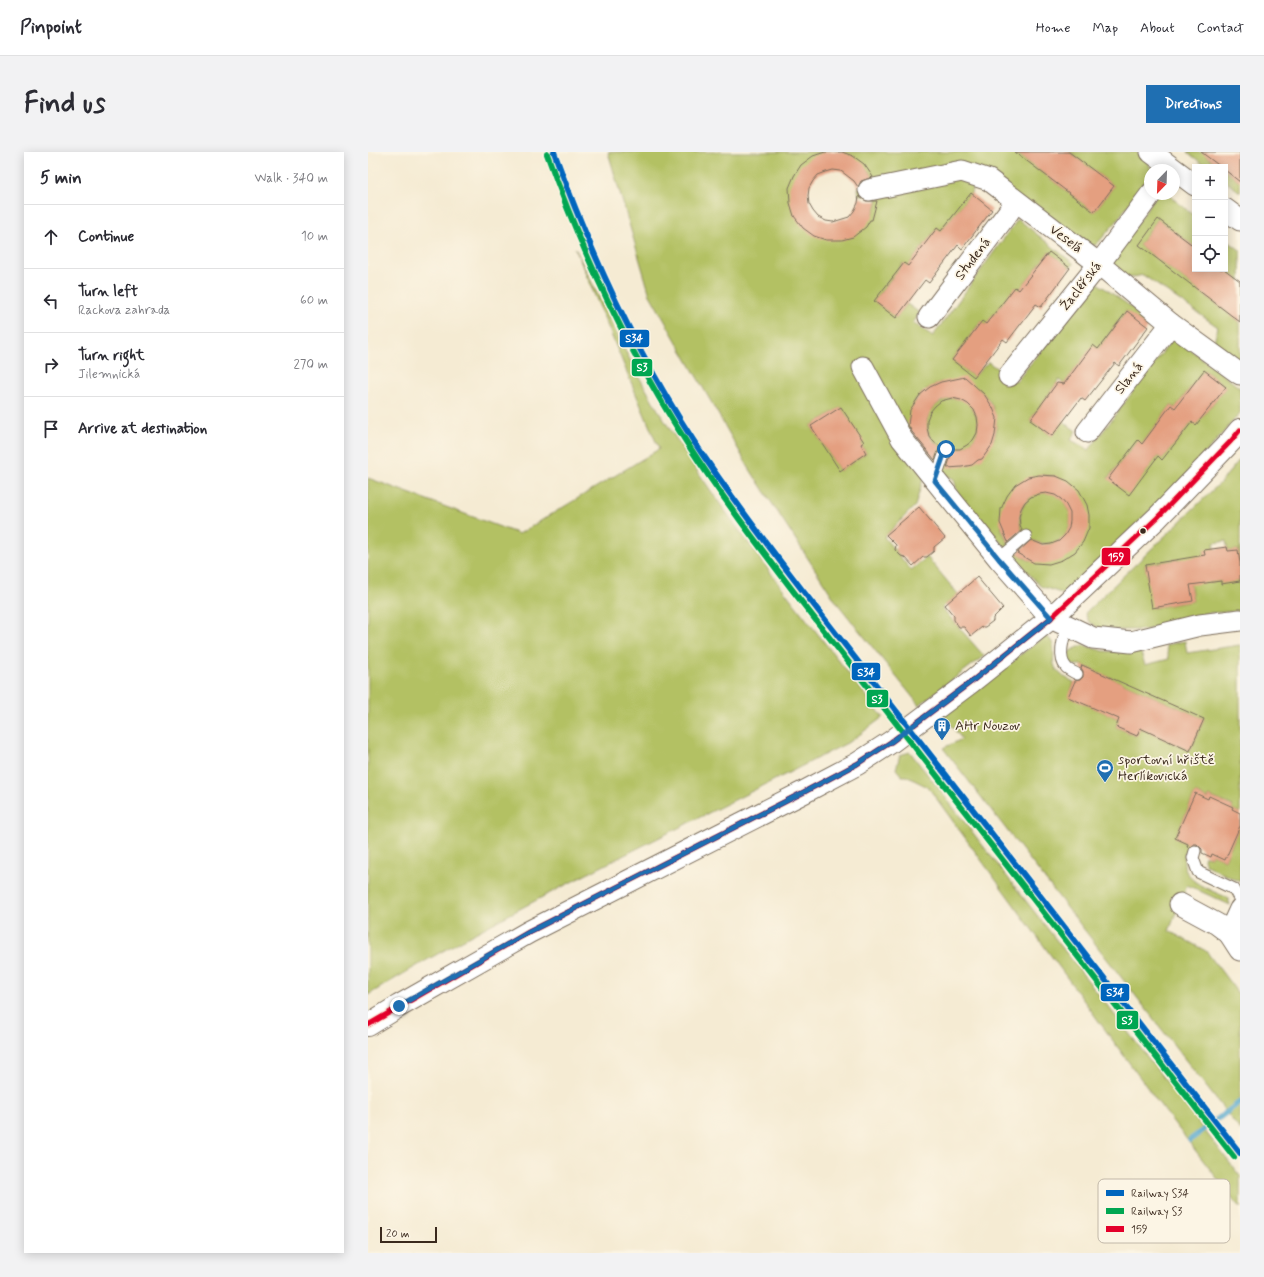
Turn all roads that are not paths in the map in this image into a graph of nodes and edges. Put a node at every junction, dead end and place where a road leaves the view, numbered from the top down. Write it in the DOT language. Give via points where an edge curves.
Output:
graph roads {
  1 [pos="1152,152"];
  2 [pos="1173,163"];
  3 [pos="1192,182"];
  4 [pos="864,191"];
  5 [pos="1147,200"];
  6 [pos="1016,202"];
  7 [pos="1228,210"];
  8 [pos="1240,220"];
  9 [pos="1099,264"];
  10 [pos="929,317"];
  11 [pos="1172,324"];
  12 [pos="862,367"];
  13 [pos="1240,374"];
  14 [pos="1009,376"];
  15 [pos="1240,430"];
  16 [pos="1087,432"];
  17 [pos="946,449"];
  18 [pos="935,481"];
  19 [pos="1026,536"];
  20 [pos="999,559"];
  21 [pos="1240,620"];
  22 [pos="1059,622"];
  23 [pos="1077,674"];
  24 [pos="1195,851"];
  25 [pos="1240,900"];
  26 [pos="1180,904"];
  27 [pos="1240,909"];
  28 [pos="1235,942"];
  29 [pos="368,1025"];
  1 -- 2 [label="street"];
  2 -- 3 [label="street"];
  4 -- 6 [label="street, Veselá" via="962,171 989,180"];
  5 -- 9 [label="street, Žacléřská"];
  6 -- 9 [label="street, Veselá"];
  6 -- 10 [label="street, Studená"];
  7 -- 8 [label="street"];
  9 -- 11 [label="street, Veselá"];
  9 -- 14 [label="street, Žacléřská"];
  11 -- 13 [label="street, Veselá"];
  11 -- 16 [label="street, Slaná"];
  12 -- 18 [label="street" via="902,439"];
  15 -- 22 [label="street"];
  17 -- 18 [label="lane"];
  18 -- 20 [label="street"];
  19 -- 20 [label="lane"];
  20 -- 22 [label="street"];
  21 -- 22 [label="street" via="1200,625 1130,642 1093,638"];
  22 -- 23 [label="lane" via="1063,643 1061,657 1066,667"];
  22 -- 29 [label="street" via="857,764 529,932"];
  24 -- 25 [label="lane" via="1193,858 1198,872 1234,889"];
  26 -- 28 [label="street" via="1217,924"];
  27 -- 28 [label="street"];
}
